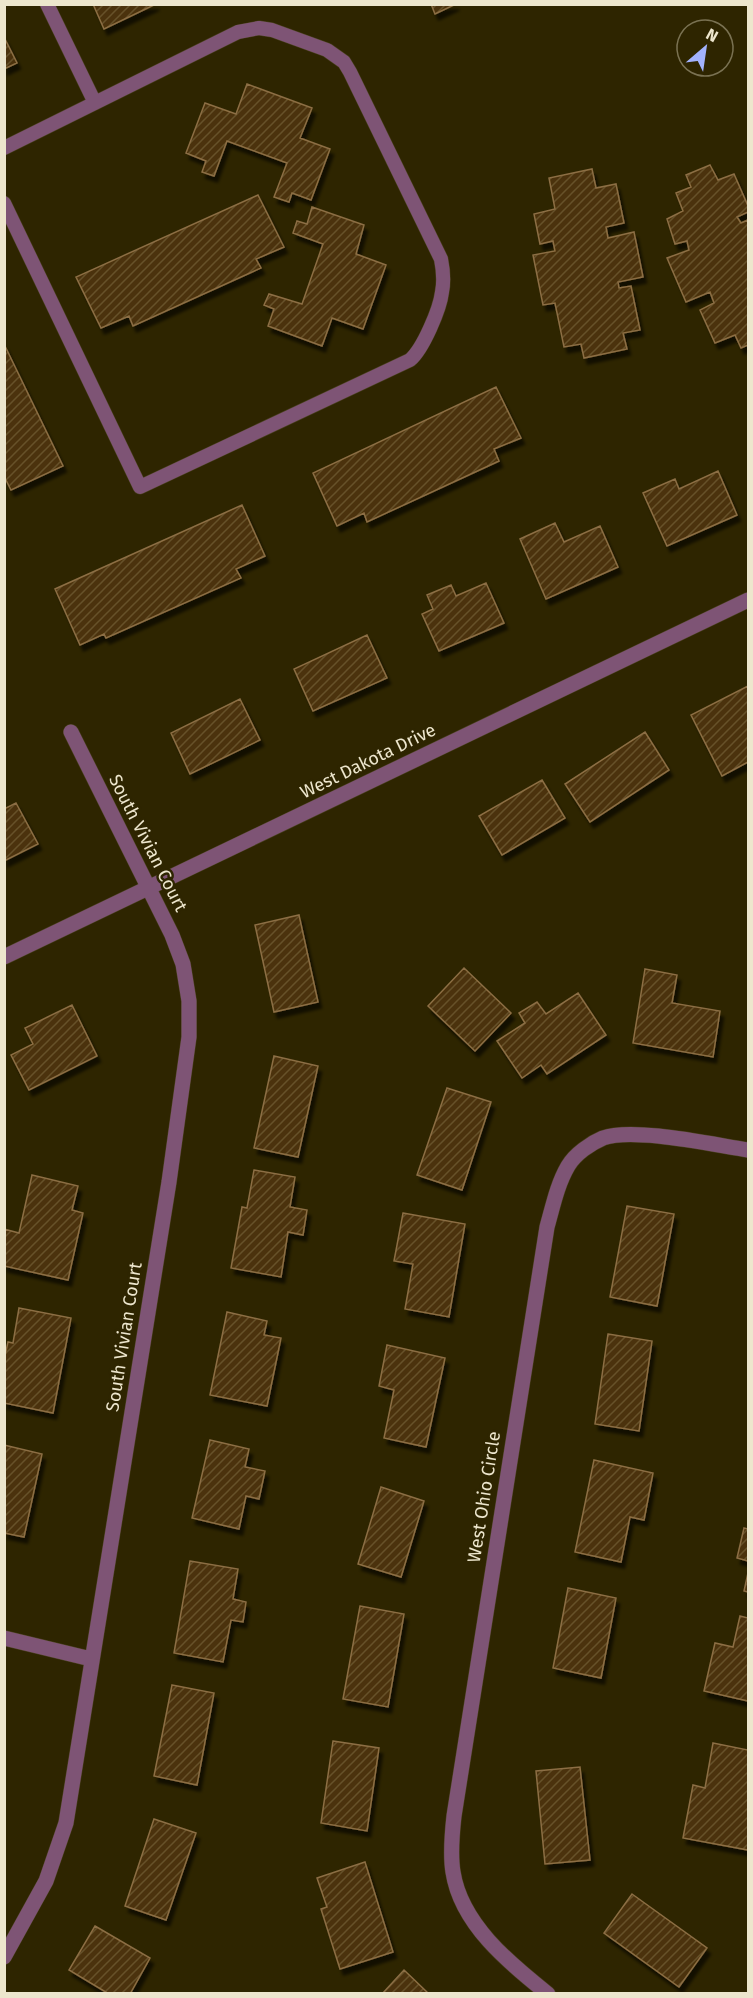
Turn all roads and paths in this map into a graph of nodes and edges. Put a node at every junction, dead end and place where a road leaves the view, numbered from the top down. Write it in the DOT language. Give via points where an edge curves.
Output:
graph roads {
  1 [pos="47,4"];
  2 [pos="95,103"];
  3 [pos="4,148"];
  4 [pos="4,203"];
  5 [pos="748,600"];
  6 [pos="71,732"];
  7 [pos="149,889"];
  8 [pos="4,957"];
  9 [pos="748,1150"];
  10 [pos="4,1638"];
  11 [pos="92,1659"];
  12 [pos="4,1957"];
  13 [pos="548,1994"];
  1 -- 2 [label="lane"];
  2 -- 3 [label="lane"];
  2 -- 4 [label="lane" via="247,29 272,30 335,55 351,72 441,259 442,293 426,338 415,356 140,487"];
  5 -- 7 [label="street, West Dakota Drive"];
  6 -- 7 [label="street, South Vivian Court"];
  7 -- 8 [label="street, West Dakota Drive"];
  7 -- 11 [label="street, South Vivian Court" via="183,964 189,1037"];
  9 -- 13 [label="street, West Ohio Circle" via="634,1134 604,1138 584,1149 569,1164 547,1227 454,1816 452,1854 458,1892 478,1926 495,1947"];
  10 -- 11 [label="street"];
  11 -- 12 [label="street, South Vivian Court" via="66,1823 46,1881"];
}
